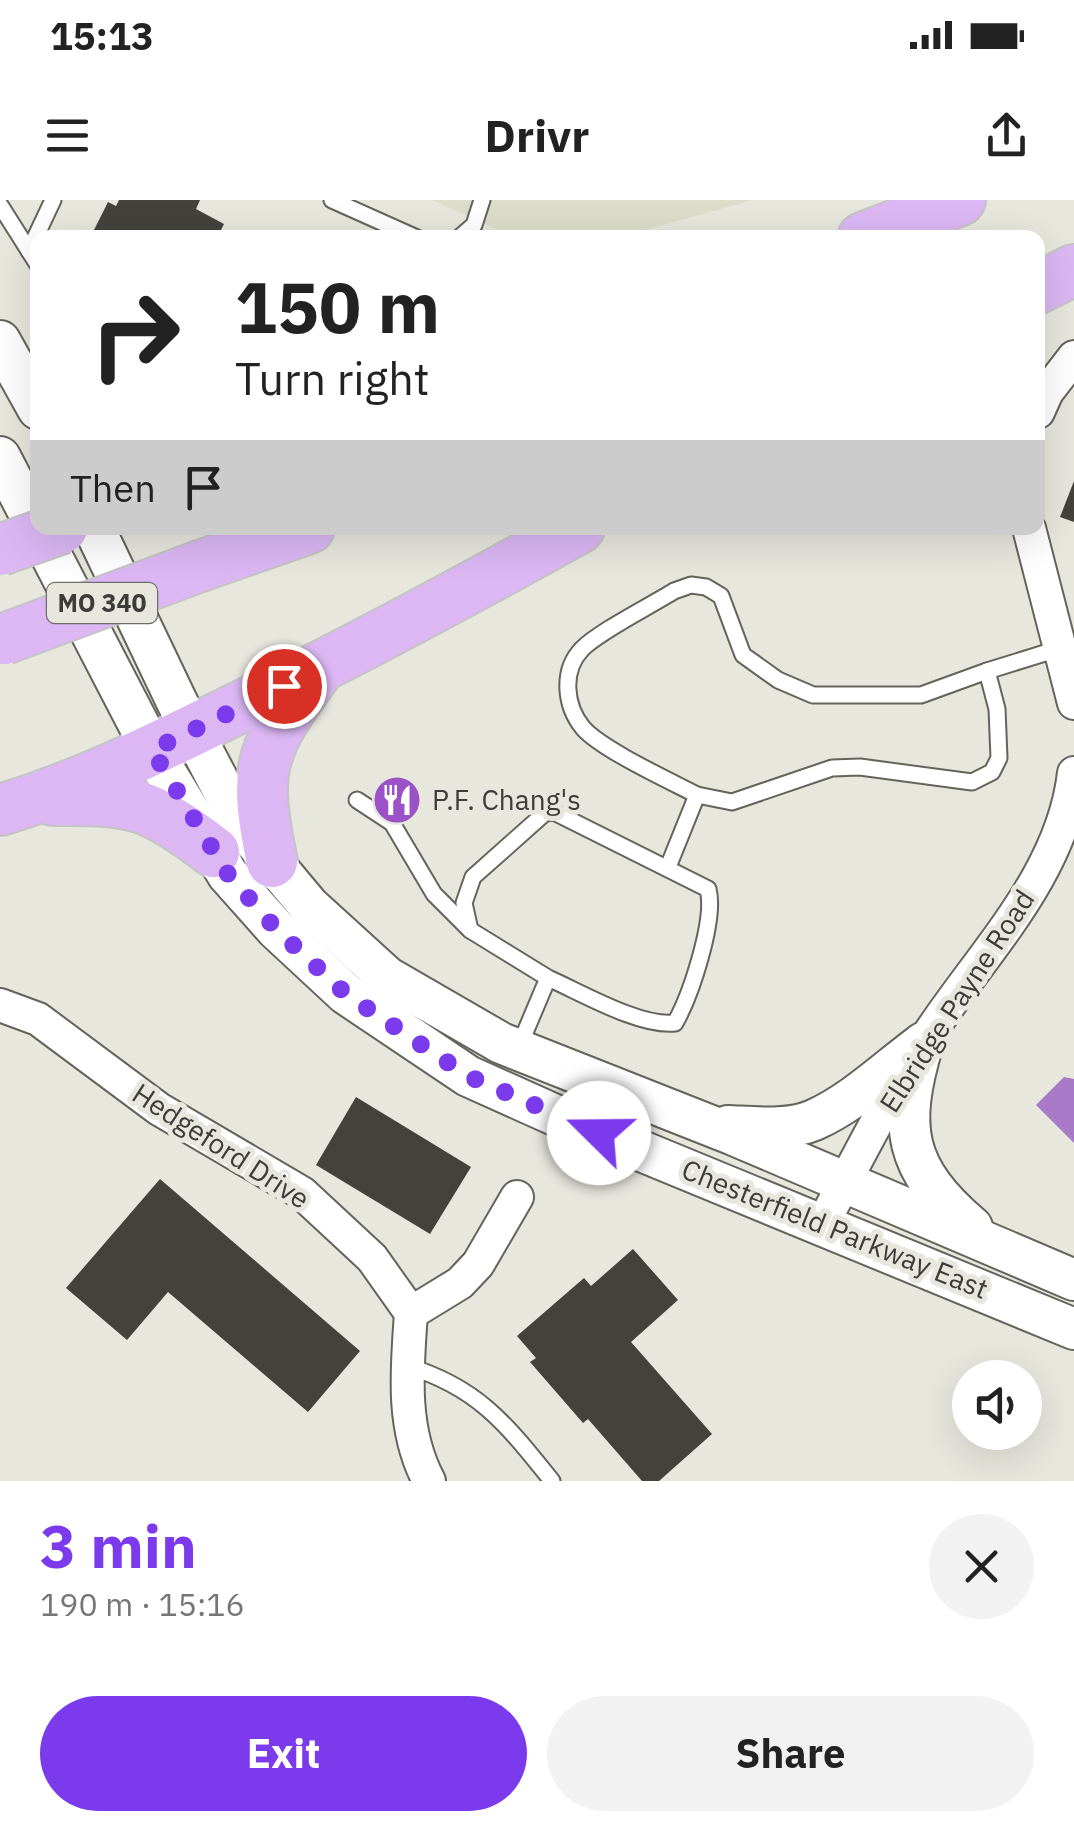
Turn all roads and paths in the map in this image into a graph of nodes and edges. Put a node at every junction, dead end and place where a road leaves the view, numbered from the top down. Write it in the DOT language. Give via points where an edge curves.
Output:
graph roads {
  1 [pos="53,200"];
  2 [pos="332,200"];
  3 [pos="482,200"];
  4 [pos="960,200"];
  5 [pos="0,204"];
  6 [pos="43,230"];
  7 [pos="399,230"];
  8 [pos="468,230"];
  9 [pos="883,230"];
  10 [pos="30,253"];
  11 [pos="1074,254"];
  12 [pos="1045,264"];
  13 [pos="1074,270"];
  14 [pos="1045,284"];
  15 [pos="0,341"];
  16 [pos="1074,357"];
  17 [pos="30,395"];
  18 [pos="1045,398"];
  19 [pos="0,457"];
  20 [pos="30,507"];
  21 [pos="42,535"];
  22 [pos="47,535"];
  23 [pos="97,535"];
  24 [pos="289,535"];
  25 [pos="565,535"];
  26 [pos="1031,535"];
  27 [pos="0,550"];
  28 [pos="2,640"];
  29 [pos="1061,648"];
  30 [pos="319,668"];
  31 [pos="987,671"];
  32 [pos="1074,704"];
  33 [pos="172,741"];
  34 [pos="1073,792"];
  35 [pos="697,795"];
  36 [pos="357,800"];
  37 [pos="16,805"];
  38 [pos="214,852"];
  39 [pos="272,862"];
  40 [pos="668,867"];
  41 [pos="470,930"];
  42 [pos="548,978"];
  43 [pos="6,1008"];
  44 [pos="923,1043"];
  45 [pos="518,1050"];
  46 [pos="710,1126"];
  47 [pos="845,1182"];
  48 [pos="517,1197"];
  49 [pos="823,1224"];
  50 [pos="990,1243"];
  51 [pos="1074,1280"];
  52 [pos="412,1313"];
  53 [pos="1074,1329"];
  54 [pos="407,1366"];
  55 [pos="428,1481"];
  56 [pos="552,1481"];
  1 -- 6 [label="lane"];
  2 -- 7 [label="lane"];
  3 -- 8 [label="lane"];
  4 -- 9 [label="main road"];
  5 -- 10 [label="lane"];
  11 -- 12 [label="main road"];
  13 -- 14 [label="main road"];
  15 -- 17 [label="street"];
  16 -- 18 [label="street"];
  19 -- 20 [label="street"];
  21 -- 27 [label="main road, bridge"];
  22 -- 33 [label="street"];
  23 -- 33 [label="street"];
  24 -- 28 [label="main road, MO 340, bridge"];
  25 -- 30 [label="main road"];
  26 -- 29 [label="street"];
  29 -- 31 [label="lane"];
  29 -- 32 [label="street"];
  30 -- 33 [label="main road"];
  30 -- 39 [label="main road" via="264,756 260,806"];
  31 -- 35 [label="lane" via="999,758 983,779 860,766 832,768 732,802"];
  31 -- 35 [label="lane" via="921,695 813,695 743,654 721,596 691,585 674,591 582,648 566,683 584,728"];
  33 -- 37 [label="main road"];
  33 -- 38 [label="street, Chesterfield Parkway East"];
  33 -- 39 [label="street, Chesterfield Parkway East"];
  34 -- 44 [label="street, Elbridge Payne Road" via="1041,870 1004,933"];
  35 -- 40 [label="lane"];
  36 -- 41 [label="lane" via="392,823 434,894"];
  37 -- 38 [label="main road" via="91,800 140,807"];
  38 -- 49 [label="street, Chesterfield Parkway East" via="276,929 346,994 468,1076"];
  39 -- 45 [label="street, Chesterfield Parkway East" via="387,977"];
  40 -- 41 [label="lane" via="545,813 474,877 464,903"];
  40 -- 42 [label="lane" via="708,889 711,900 676,1023 629,1013"];
  41 -- 42 [label="lane"];
  42 -- 45 [label="lane"];
  43 -- 52 [label="street, Hedgeford Drive" via="38,1019 160,1109 302,1193 372,1258"];
  44 -- 46 [label="street" via="811,1122"];
  44 -- 47 [label="street, Elbridge Payne Road"];
  44 -- 50 [label="street" via="910,1088 915,1155 946,1205"];
  45 -- 46 [label="street, Chesterfield Parkway East"];
  46 -- 47 [label="street, Chesterfield Parkway East"];
  47 -- 49 [label="street, Elbridge Payne Road"];
  47 -- 50 [label="street, Chesterfield Parkway East"];
  48 -- 52 [label="street" via="478,1264"];
  49 -- 53 [label="street, Chesterfield Parkway East"];
  50 -- 51 [label="street, Chesterfield Parkway East"];
  52 -- 54 [label="street"];
  54 -- 55 [label="street" via="411,1427"];
  54 -- 56 [label="lane" via="442,1377 496,1414"];
}
